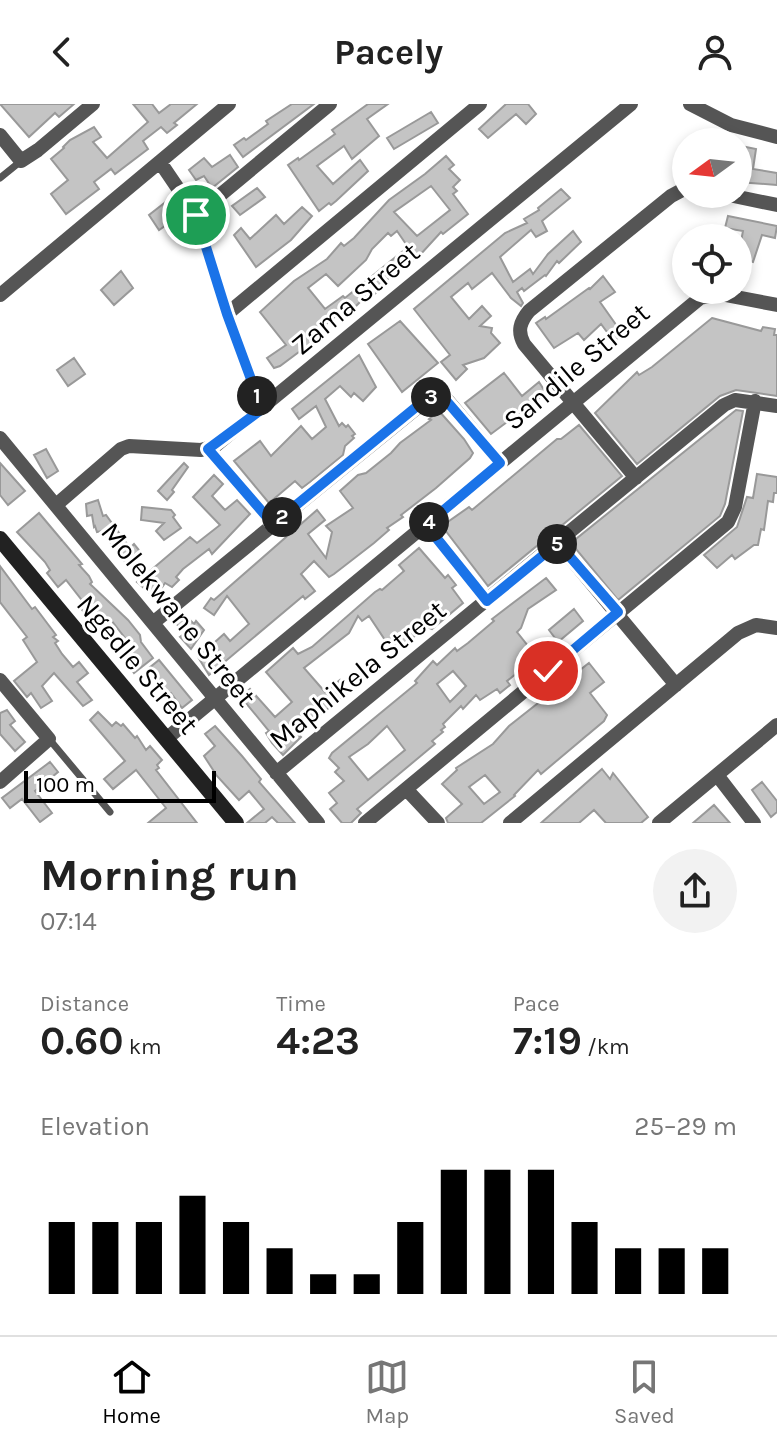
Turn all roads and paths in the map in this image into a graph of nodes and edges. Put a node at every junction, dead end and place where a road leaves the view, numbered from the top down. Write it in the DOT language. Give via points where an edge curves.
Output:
graph roads {
  1 [pos="93,104"];
  2 [pos="330,104"];
  3 [pos="480,104"];
  4 [pos="631,104"];
  5 [pos="690,104"];
  6 [pos="226,105"];
  7 [pos="0,135"];
  8 [pos="777,137"];
  9 [pos="21,161"];
  10 [pos="160,162"];
  11 [pos="0,178"];
  12 [pos="672,195"];
  13 [pos="752,200"];
  14 [pos="777,205"];
  15 [pos="196,215"];
  16 [pos="0,295"];
  17 [pos="777,305"];
  18 [pos="227,314"];
  19 [pos="755,401"];
  20 [pos="573,403"];
  21 [pos="777,406"];
  22 [pos="262,409"];
  23 [pos="0,438"];
  24 [pos="208,449"];
  25 [pos="500,463"];
  26 [pos="636,478"];
  27 [pos="56,505"];
  28 [pos="273,524"];
  29 [pos="426,525"];
  30 [pos="0,539"];
  31 [pos="558,543"];
  32 [pos="487,601"];
  33 [pos="618,612"];
  34 [pos="154,622"];
  35 [pos="777,628"];
  36 [pos="0,680"];
  37 [pos="676,685"];
  38 [pos="216,700"];
  39 [pos="777,725"];
  40 [pos="49,739"];
  41 [pos="166,739"];
  42 [pos="276,773"];
  43 [pos="717,775"];
  44 [pos="0,782"];
  45 [pos="407,790"];
  46 [pos="110,812"];
  47 [pos="236,823"];
  48 [pos="318,823"];
  49 [pos="365,823"];
  50 [pos="438,823"];
  51 [pos="510,823"];
  52 [pos="659,823"];
  53 [pos="754,823"];
  1 -- 9 [label="street"];
  2 -- 15 [label="street"];
  3 -- 18 [label="street"];
  4 -- 22 [label="street, Zama Street"];
  5 -- 8 [label="street" via="731,125"];
  6 -- 10 [label="street"];
  7 -- 9 [label="street"];
  9 -- 11 [label="lane"];
  10 -- 15 [label="street"];
  10 -- 16 [label="street"];
  12 -- 20 [label="street" via="523,317 524,344"];
  13 -- 14 [label="street"];
  15 -- 18 [label="street"];
  17 -- 20 [label="street, Sandile Street" via="734,295 700,298"];
  18 -- 22 [label="street"];
  19 -- 21 [label="street, Maphikela Street"];
  19 -- 26 [label="street, Maphikela Street" via="724,405"];
  19 -- 33 [label="street" via="728,522"];
  20 -- 25 [label="street, Sandile Street"];
  20 -- 26 [label="street"];
  22 -- 24 [label="street, Zama Street"];
  23 -- 27 [label="street, Molekwane Street"];
  24 -- 27 [label="street" via="129,446"];
  24 -- 28 [label="street"];
  25 -- 28 [label="street" via="449,402 429,398"];
  25 -- 29 [label="street, Sandile Street"];
  26 -- 31 [label="street, Maphikela Street"];
  27 -- 34 [label="street, Molekwane Street"];
  28 -- 34 [label="street"];
  29 -- 32 [label="street"];
  29 -- 38 [label="street, Sandile Street"];
  30 -- 41 [label="street, Ngedle Street"];
  31 -- 32 [label="street, Maphikela Street"];
  31 -- 33 [label="street"];
  32 -- 42 [label="street, Maphikela Street"];
  33 -- 37 [label="street"];
  33 -- 45 [label="street"];
  34 -- 38 [label="street, Molekwane Street"];
  35 -- 37 [label="street" via="747,627"];
  36 -- 40 [label="street"];
  37 -- 51 [label="street"];
  38 -- 41 [label="street, Sandile Street"];
  38 -- 42 [label="street, Molekwane Street"];
  39 -- 43 [label="street"];
  40 -- 44 [label="street"];
  40 -- 46 [label="lane"];
  41 -- 47 [label="street, Ngedle Street"];
  42 -- 48 [label="street, Molekwane Street"];
  43 -- 52 [label="street"];
  43 -- 53 [label="street"];
  45 -- 49 [label="street"];
  45 -- 50 [label="street"];
}
